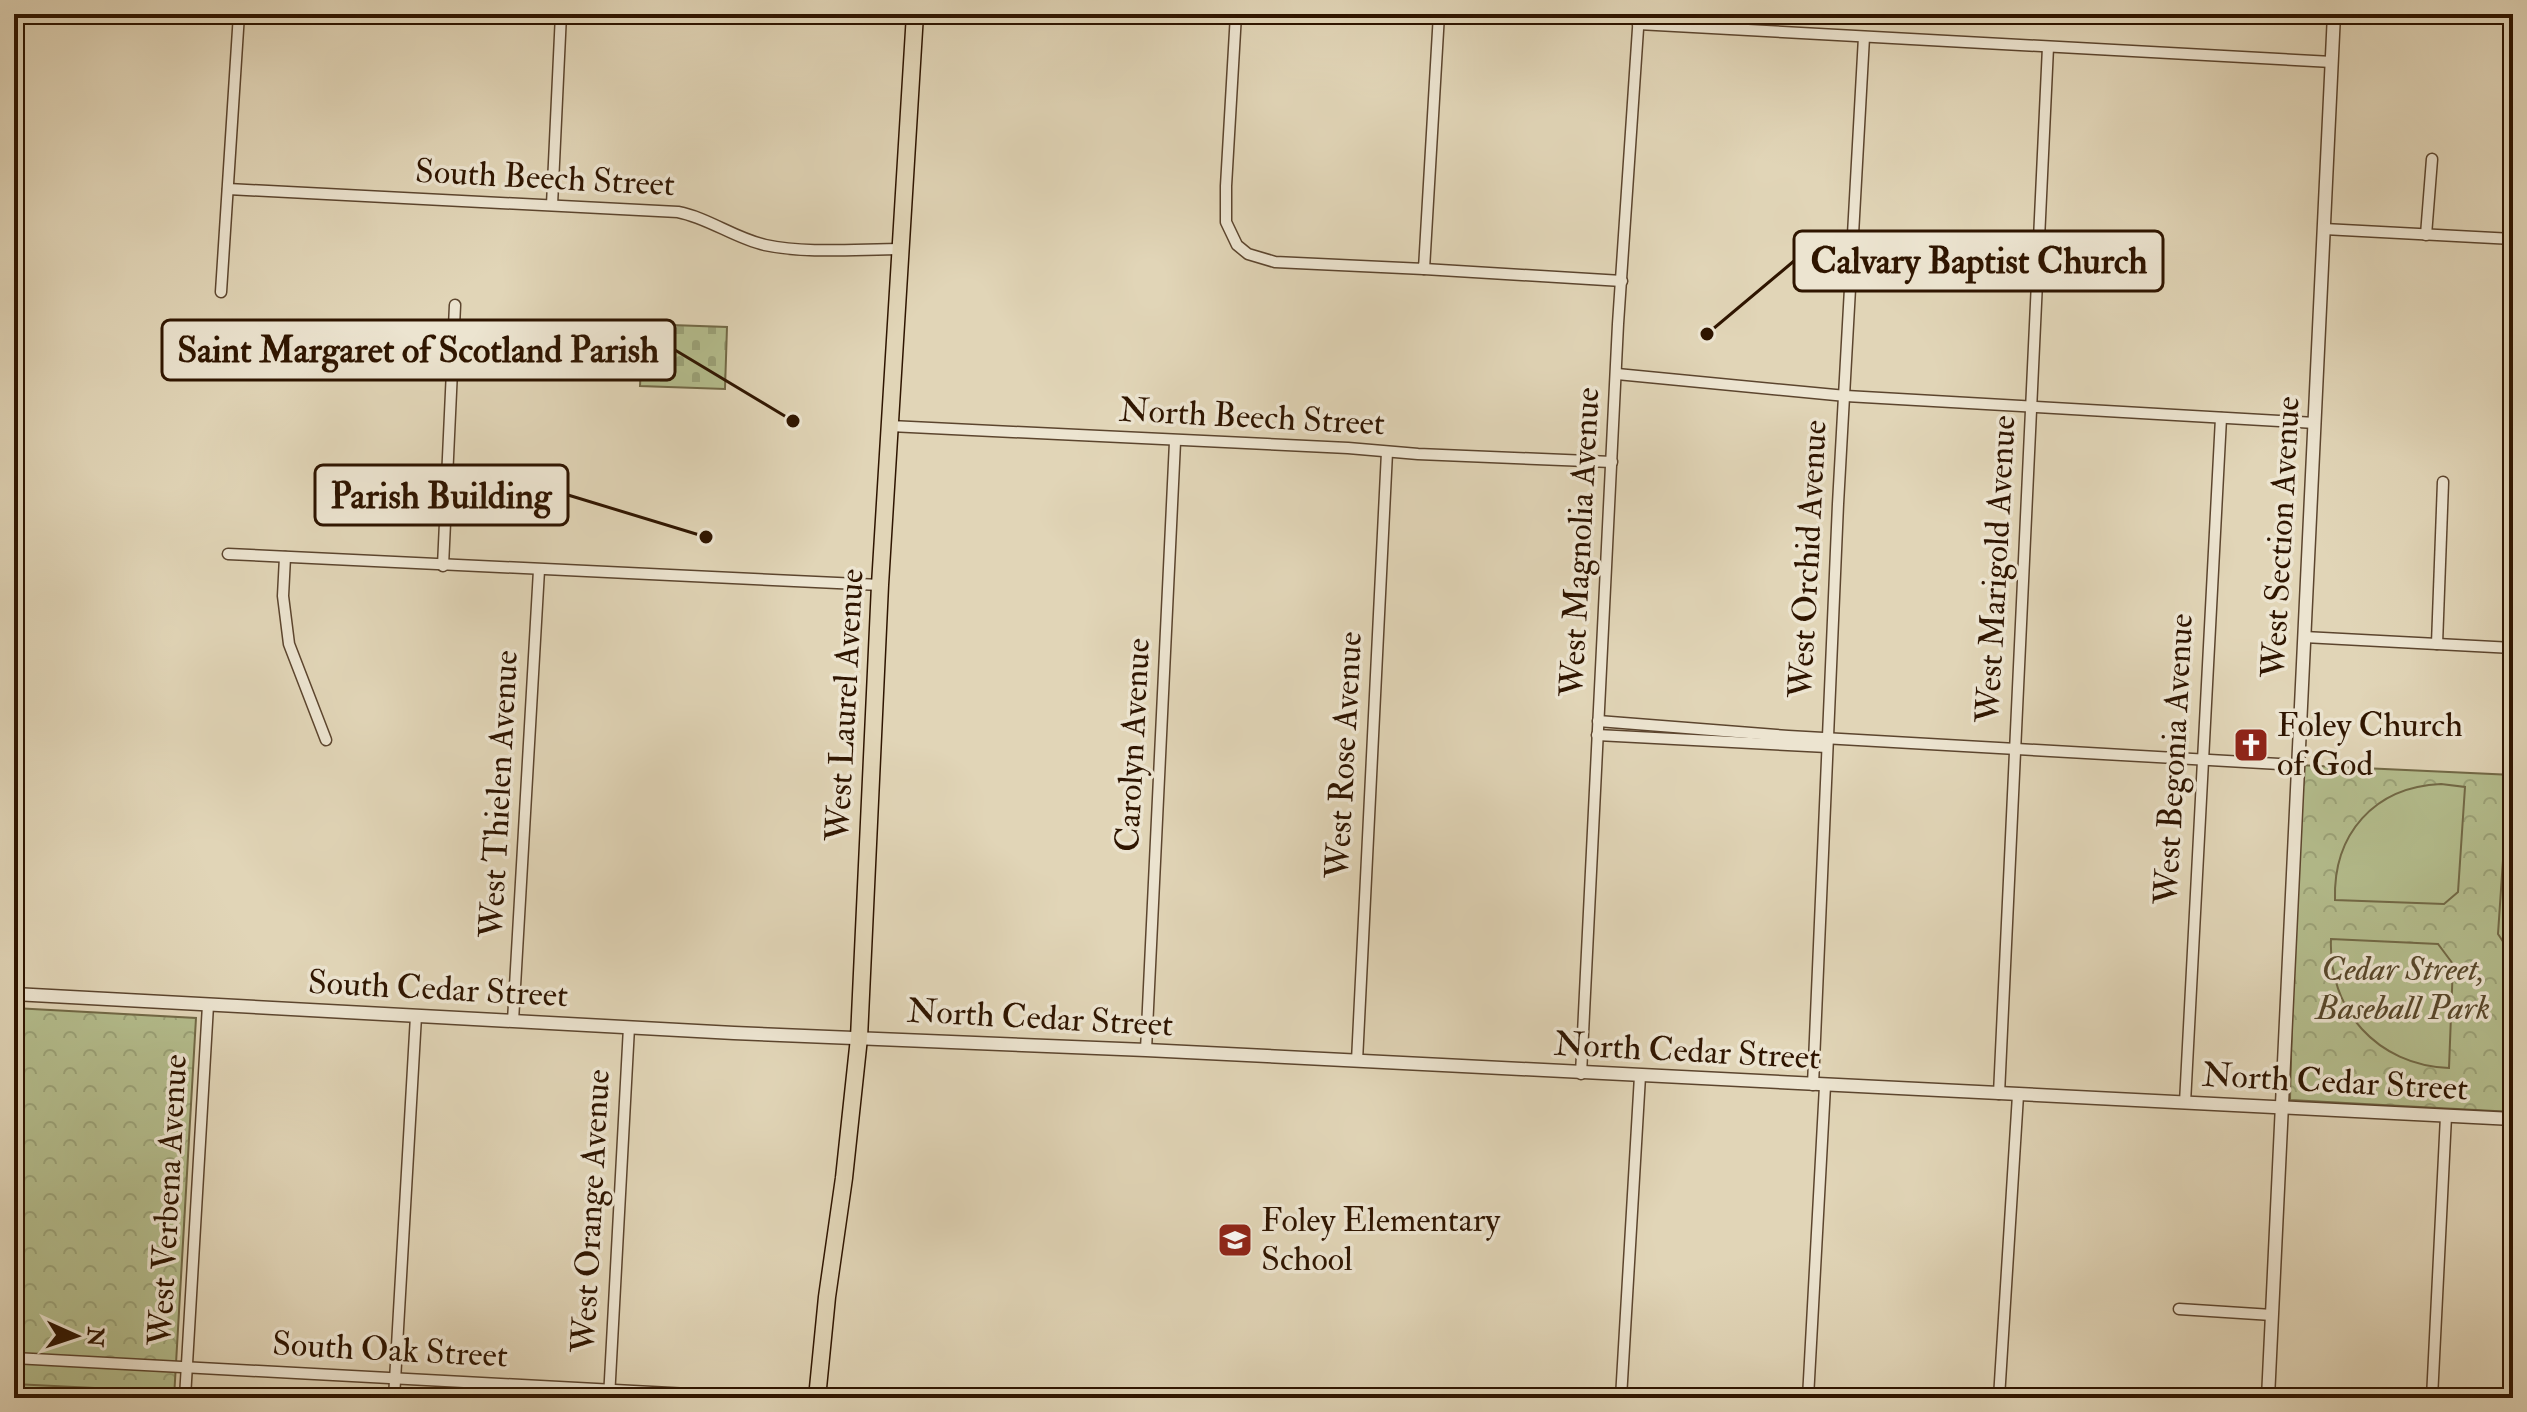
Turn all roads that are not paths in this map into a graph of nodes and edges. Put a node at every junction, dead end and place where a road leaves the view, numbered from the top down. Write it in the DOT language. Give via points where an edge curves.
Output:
graph roads {
  1 [pos="239,14"];
  2 [pos="561,14"];
  3 [pos="915,14"];
  4 [pos="1236,14"];
  5 [pos="1439,14"];
  6 [pos="2334,14"];
  7 [pos="1639,19"];
  8 [pos="1864,37"];
  9 [pos="2048,47"];
  10 [pos="2332,62"];
  11 [pos="2432,159"];
  12 [pos="228,189"];
  13 [pos="552,205"];
  14 [pos="2324,229"];
  15 [pos="2426,235"];
  16 [pos="2513,239"];
  17 [pos="902,249"];
  18 [pos="1424,269"];
  19 [pos="1622,281"];
  20 [pos="221,292"];
  21 [pos="455,305"];
  22 [pos="1617,374"];
  23 [pos="1846,396"];
  24 [pos="2032,408"];
  25 [pos="2221,418"];
  26 [pos="2315,423"];
  27 [pos="890,426"];
  28 [pos="1175,442"];
  29 [pos="1387,452"];
  30 [pos="1612,462"];
  31 [pos="2443,482"];
  32 [pos="228,554"];
  33 [pos="285,557"];
  34 [pos="443,566"];
  35 [pos="539,570"];
  36 [pos="880,585"];
  37 [pos="2304,637"];
  38 [pos="2437,644"];
  39 [pos="2513,648"];
  40 [pos="1598,721"];
  41 [pos="1597,735"];
  42 [pos="326,740"];
  43 [pos="1827,743"];
  44 [pos="2015,749"];
  45 [pos="2201,758"];
  46 [pos="2298,765"];
  47 [pos="14,994"];
  48 [pos="208,1005"];
  49 [pos="416,1016"];
  50 [pos="513,1021"];
  51 [pos="629,1027"];
  52 [pos="859,1038"];
  53 [pos="1146,1050"];
  54 [pos="1357,1061"];
  55 [pos="1581,1074"];
  56 [pos="1640,1076"];
  57 [pos="1819,1085"];
  58 [pos="1999,1094"];
  59 [pos="2018,1095"];
  60 [pos="2185,1103"];
  61 [pos="2282,1107"];
  62 [pos="2446,1116"];
  63 [pos="2513,1119"];
  64 [pos="2179,1309"];
  65 [pos="2272,1315"];
  66 [pos="14,1358"];
  67 [pos="186,1367"];
  68 [pos="395,1378"];
  69 [pos="609,1394"];
  70 [pos="185,1398"];
  71 [pos="394,1398"];
  72 [pos="764,1398"];
  73 [pos="817,1398"];
  74 [pos="1621,1398"];
  75 [pos="1808,1398"];
  76 [pos="1999,1398"];
  77 [pos="2268,1398"];
  78 [pos="2432,1398"];
  1 -- 12 [label="street"];
  2 -- 13 [label="street"];
  3 -- 17 [label="main road, West Laurel Avenue"];
  4 -- 18 [label="street" via="1226,222 1237,245 1275,262"];
  5 -- 18 [label="street"];
  6 -- 10 [label="street, West Section Avenue"];
  7 -- 8 [label="street"];
  7 -- 19 [label="street, West Magnolia Avenue"];
  8 -- 9 [label="street"];
  8 -- 23 [label="street, West Orchid Avenue"];
  9 -- 10 [label="street"];
  9 -- 24 [label="street, West Marigold Avenue"];
  10 -- 14 [label="street, West Section Avenue"];
  11 -- 15 [label="street"];
  12 -- 13 [label="street, South Beech Street"];
  12 -- 20 [label="street"];
  13 -- 17 [label="street, South Beech Street" via="678,212 740,238 781,247"];
  14 -- 15 [label="street"];
  14 -- 26 [label="street, West Section Avenue"];
  15 -- 16 [label="street"];
  17 -- 27 [label="main road, West Laurel Avenue"];
  18 -- 19 [label="street"];
  19 -- 22 [label="street, West Magnolia Avenue"];
  21 -- 34 [label="street"];
  22 -- 23 [label="street"];
  22 -- 30 [label="street, West Magnolia Avenue"];
  23 -- 24 [label="street"];
  23 -- 43 [label="street, West Orchid Avenue"];
  24 -- 25 [label="street"];
  24 -- 44 [label="street, West Marigold Avenue"];
  25 -- 26 [label="street"];
  25 -- 45 [label="street, West Begonia Avenue"];
  26 -- 37 [label="street, West Section Avenue"];
  27 -- 28 [label="street, North Beech Street"];
  27 -- 36 [label="main road, West Laurel Avenue"];
  28 -- 29 [label="street, North Beech Street"];
  28 -- 53 [label="street, Carolyn Avenue"];
  29 -- 30 [label="street, North Beech Street"];
  29 -- 54 [label="street, West Rose Avenue"];
  30 -- 40 [label="street, West Magnolia Avenue"];
  31 -- 38 [label="street"];
  32 -- 33 [label="street"];
  33 -- 34 [label="street"];
  33 -- 42 [label="street" via="289,644"];
  34 -- 35 [label="street"];
  35 -- 36 [label="street"];
  35 -- 50 [label="street, West Thielen Avenue"];
  36 -- 52 [label="main road, West Laurel Avenue"];
  37 -- 38 [label="street"];
  37 -- 46 [label="street, West Section Avenue"];
  38 -- 39 [label="street"];
  40 -- 41 [label="street, West Magnolia Avenue"];
  40 -- 43 [label="street"];
  41 -- 43 [label="street"];
  41 -- 55 [label="street, West Magnolia Avenue"];
  43 -- 44 [label="street"];
  43 -- 57 [label="street, West Orchid Avenue"];
  44 -- 45 [label="street"];
  44 -- 58 [label="street, West Marigold Avenue"];
  45 -- 46 [label="street"];
  45 -- 60 [label="street, West Begonia Avenue"];
  46 -- 61 [label="street, West Section Avenue"];
  47 -- 48 [label="street, South Cedar Street"];
  48 -- 49 [label="street, South Cedar Street"];
  48 -- 67 [label="street, West Verbena Avenue"];
  49 -- 50 [label="street, South Cedar Street"];
  49 -- 68 [label="street"];
  50 -- 51 [label="street, South Cedar Street"];
  51 -- 52 [label="street, South Cedar Street"];
  51 -- 69 [label="street, West Orange Avenue"];
  52 -- 53 [label="street, North Cedar Street"];
  52 -- 73 [label="main road, West Laurel Avenue"];
  53 -- 54 [label="street, North Cedar Street"];
  54 -- 55 [label="street, North Cedar Street"];
  55 -- 56 [label="street, North Cedar Street"];
  56 -- 57 [label="street, North Cedar Street"];
  56 -- 74 [label="street"];
  57 -- 58 [label="street, North Cedar Street"];
  57 -- 75 [label="street, West Orchid Avenue"];
  58 -- 59 [label="street, North Cedar Street"];
  59 -- 60 [label="street, North Cedar Street"];
  59 -- 76 [label="street"];
  60 -- 61 [label="street, North Cedar Street"];
  61 -- 62 [label="street, North Cedar Street"];
  61 -- 65 [label="street, West Section Avenue"];
  62 -- 63 [label="street, North Cedar Street"];
  62 -- 78 [label="street"];
  64 -- 65 [label="street"];
  65 -- 77 [label="street, West Section Avenue"];
  66 -- 67 [label="street, South Oak Street"];
  67 -- 68 [label="street, South Oak Street"];
  67 -- 70 [label="street, West Verbena Avenue"];
  68 -- 69 [label="street, South Oak Street"];
  68 -- 71 [label="street"];
  69 -- 72 [label="street, South Oak Street"];
}
